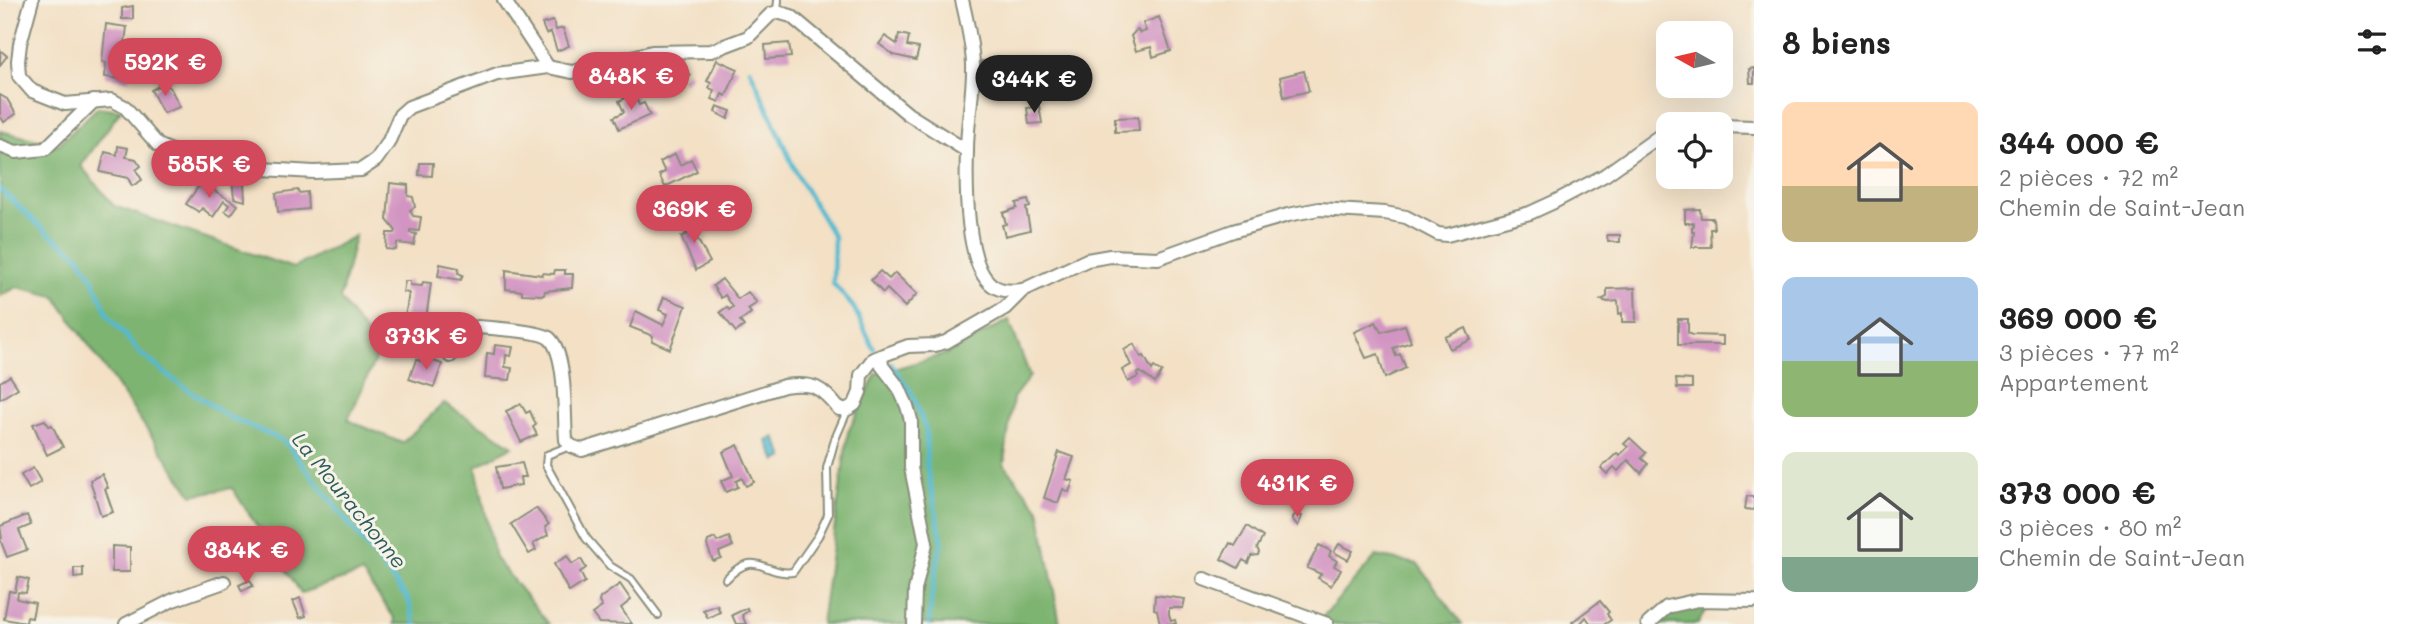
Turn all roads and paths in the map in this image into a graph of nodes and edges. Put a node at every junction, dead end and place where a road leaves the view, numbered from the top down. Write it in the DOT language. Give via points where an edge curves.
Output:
graph roads {
  1 [pos="32,0"];
  2 [pos="504,0"];
  3 [pos="962,0"];
  4 [pos="778,6"];
  5 [pos="548,67"];
  6 [pos="95,100"];
  7 [pos="1733,126"];
  8 [pos="1754,127"];
  9 [pos="1656,139"];
  10 [pos="0,146"];
  11 [pos="967,151"];
  12 [pos="1023,290"];
  13 [pos="450,356"];
  14 [pos="881,356"];
  15 [pos="848,409"];
  16 [pos="571,446"];
  17 [pos="726,579"];
  18 [pos="1204,579"];
  19 [pos="224,582"];
  20 [pos="1754,601"];
  21 [pos="658,615"];
  22 [pos="126,624"];
  23 [pos="914,624"];
  24 [pos="1328,624"];
  25 [pos="1648,624"];
  1 -- 6 [label="street" via="20,44 19,76 32,91 65,104"];
  2 -- 5 [label="street"];
  3 -- 11 [label="street" via="973,65"];
  4 -- 5 [label="street" via="748,37 711,51 652,52 572,72"];
  4 -- 11 [label="street" via="908,114"];
  5 -- 6 [label="street" via="497,74 409,107 376,160 361,170 262,169 186,158 158,145 119,103"];
  6 -- 10 [label="street" via="45,149 16,152"];
  7 -- 8 [label="street"];
  9 -- 12 [label="street" via="1605,175 1530,213 1500,222 1438,234 1406,217 1385,213 1303,211 1158,258 1087,260"];
  11 -- 12 [label="street" via="969,219 977,262 992,286"];
  12 -- 14 [label="street" via="1005,308 946,342 908,346"];
  13 -- 16 [label="street" via="478,327 549,338 561,365 566,440"];
  14 -- 15 [label="street" via="865,366 860,392"];
  14 -- 23 [label="street" via="911,420 911,468 926,543 915,590"];
  15 -- 16 [label="street" via="839,409 822,388 784,386 582,450"];
  15 -- 17 [label="lane" via="827,468 828,515 793,572 744,564"];
  16 -- 21 [label="lane" via="547,455 547,465 586,538 610,566 631,579"];
  18 -- 24 [label="street"];
  19 -- 22 [label="street" via="173,600"];
  20 -- 25 [label="street" via="1677,604"];
}
